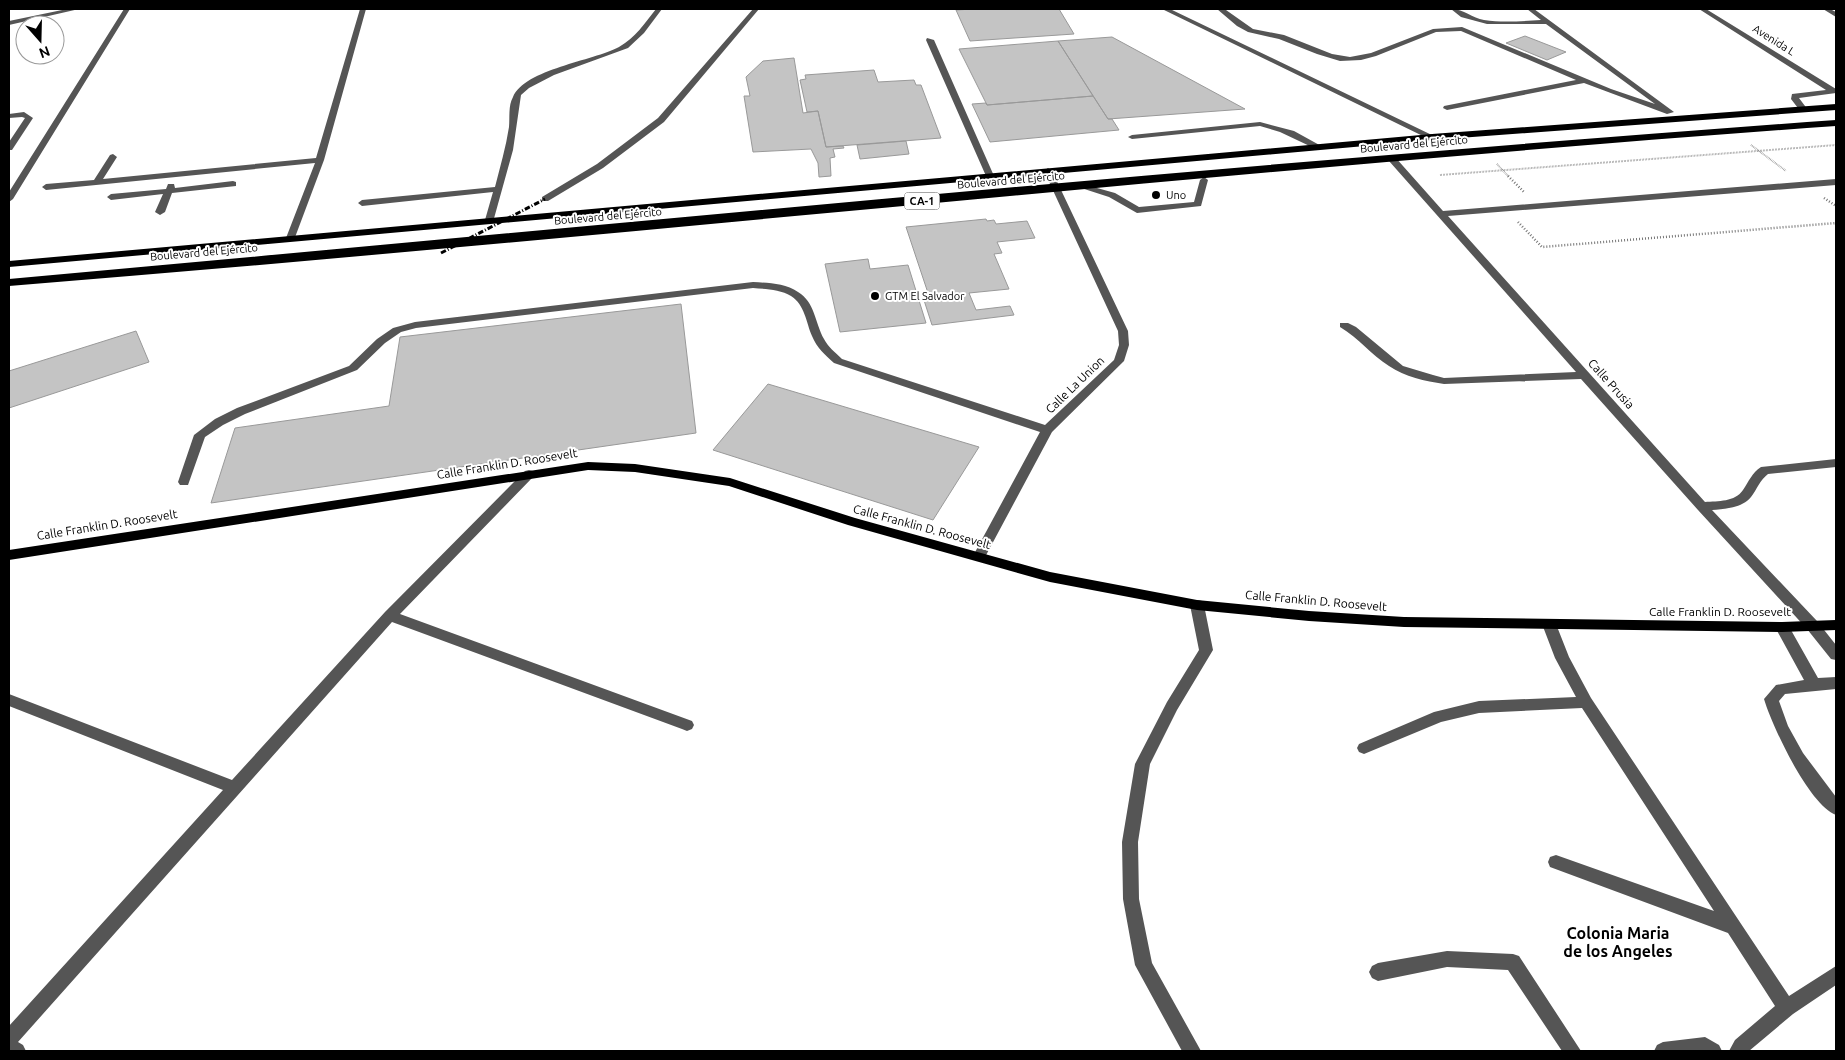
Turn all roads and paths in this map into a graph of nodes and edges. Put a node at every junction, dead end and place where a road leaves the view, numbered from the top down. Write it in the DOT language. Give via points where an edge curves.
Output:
graph roads {
  1 [pos="76,9"];
  2 [pos="127,9"];
  3 [pos="363,9"];
  4 [pos="659,9"];
  5 [pos="756,9"];
  6 [pos="1165,9"];
  7 [pos="1220,9"];
  8 [pos="1454,9"];
  9 [pos="1530,9"];
  10 [pos="1702,9"];
  11 [pos="1826,9"];
  12 [pos="1836,14"];
  13 [pos="1549,22"];
  14 [pos="9,23"];
  15 [pos="1247,29"];
  16 [pos="1224,38"];
  17 [pos="930,40"];
  18 [pos="1584,80"];
  19 [pos="1835,91"];
  20 [pos="1836,107"];
  21 [pos="1447,108"];
  22 [pos="1804,110"];
  23 [pos="1674,115"];
  24 [pos="9,116"];
  25 [pos="1836,122"];
  26 [pos="1132,136"];
  27 [pos="1432,137"];
  28 [pos="1836,145"];
  29 [pos="9,147"];
  30 [pos="1319,147"];
  31 [pos="112,157"];
  32 [pos="1491,158"];
  33 [pos="1392,159"];
  34 [pos="320,160"];
  35 [pos="1124,164"];
  36 [pos="1503,170"];
  37 [pos="1048,171"];
  38 [pos="176,174"];
  39 [pos="1020,174"];
  40 [pos="1440,175"];
  41 [pos="990,176"];
  42 [pos="1204,180"];
  43 [pos="1131,181"];
  44 [pos="98,182"];
  45 [pos="1836,182"];
  46 [pos="233,184"];
  47 [pos="1079,186"];
  48 [pos="46,187"];
  49 [pos="1056,188"];
  50 [pos="497,189"];
  51 [pos="169,191"];
  52 [pos="1030,191"];
  53 [pos="110,197"];
  54 [pos="9,199"];
  55 [pos="545,199"];
  56 [pos="362,202"];
  57 [pos="1538,206"];
  58 [pos="1505,208"];
  59 [pos="160,212"];
  60 [pos="1441,214"];
  61 [pos="490,220"];
  62 [pos="1836,223"];
  63 [pos="291,238"];
  64 [pos="116,254"];
  65 [pos="24,263"];
  66 [pos="9,264"];
  67 [pos="104,274"];
  68 [pos="9,282"];
  69 [pos="1344,325"];
  70 [pos="1585,375"];
  71 [pos="1047,430"];
  72 [pos="1836,463"];
  73 [pos="529,474"];
  74 [pos="184,482"];
  75 [pos="1702,507"];
  76 [pos="9,555"];
  77 [pos="978,556"];
  78 [pos="1197,605"];
  79 [pos="390,616"];
  80 [pos="1548,624"];
  81 [pos="1836,624"];
  82 [pos="1812,625"];
  83 [pos="1782,627"];
  84 [pos="1836,654"];
  85 [pos="1836,682"];
  86 [pos="1814,684"];
  87 [pos="9,700"];
  88 [pos="1586,702"];
  89 [pos="687,725"];
  90 [pos="1364,748"];
  91 [pos="234,788"];
  92 [pos="1836,808"];
  93 [pos="1556,862"];
  94 [pos="1732,926"];
  95 [pos="1378,972"];
  96 [pos="1836,975"];
  97 [pos="1787,1008"];
  98 [pos="9,1039"];
  99 [pos="9,1047"];
  100 [pos="17,1051"];
  101 [pos="1192,1051"];
  102 [pos="1572,1051"];
  103 [pos="1663,1051"];
  104 [pos="1713,1051"];
  105 [pos="1738,1051"];
  1 -- 14 [label="street"];
  2 -- 54 [label="street"];
  3 -- 34 [label="street"];
  4 -- 50 [label="street" via="643,32 620,49 551,74 518,94"];
  5 -- 55 [label="street" via="661,120 600,166"];
  6 -- 16 [label="street"];
  7 -- 15 [label="street" via="1230,13"];
  8 -- 13 [label="street" via="1462,16 1484,22"];
  9 -- 13 [label="street"];
  10 -- 19 [label="street, Avenida L"];
  11 -- 12 [label="street"];
  13 -- 23 [label="street"];
  15 -- 16 [label="street"];
  15 -- 18 [label="street" via="1281,37 1330,57 1352,59 1438,28 1455,28"];
  16 -- 27 [label="street"];
  17 -- 41 [label="street"];
  18 -- 21 [label="street"];
  18 -- 23 [label="street"];
  19 -- 22 [label="street" via="1795,96"];
  20 -- 22 [label="highway, Boulevard del Ejército / CA-1"];
  22 -- 23 [label="highway, Boulevard del Ejército / CA-1"];
  23 -- 27 [label="highway, Boulevard del Ejército / CA-1"];
  24 -- 29 [label="street" via="24,114 29,118"];
  25 -- 33 [label="highway, Boulevard del Ejército / CA-1"];
  26 -- 30 [label="street" via="1260,124 1288,131"];
  27 -- 30 [label="highway, Boulevard del Ejército / CA-1"];
  28 -- 36 [label="path"];
  30 -- 35 [label="highway, Boulevard del Ejército / CA-1"];
  31 -- 44 [label="street"];
  32 -- 36 [label="path"];
  33 -- 43 [label="highway, Boulevard del Ejército / CA-1"];
  33 -- 60 [label="street, Calle Prusia"];
  34 -- 38 [label="street"];
  34 -- 63 [label="street"];
  35 -- 37 [label="highway, Boulevard del Ejército / CA-1"];
  35 -- 43 [label="highway" via="1111,172 1118,178"];
  36 -- 40 [label="path"];
  36 -- 57 [label="path"];
  37 -- 39 [label="highway, Boulevard del Ejército / CA-1"];
  37 -- 49 [label="street, Calle La Union"];
  38 -- 44 [label="street"];
  38 -- 51 [label="street"];
  39 -- 41 [label="highway, Boulevard del Ejército / CA-1"];
  39 -- 52 [label="highway" via="1037,176 1045,182 1042,188"];
  41 -- 61 [label="highway, Boulevard del Ejército / CA-1"];
  42 -- 47 [label="street" via="1198,204 1147,210 1136,210 1112,195"];
  43 -- 47 [label="highway, Boulevard del Ejército / CA-1"];
  44 -- 48 [label="street"];
  45 -- 57 [label="street"];
  46 -- 51 [label="street"];
  47 -- 49 [label="highway, Boulevard del Ejército / CA-1"];
  49 -- 52 [label="highway, Boulevard del Ejército / CA-1"];
  49 -- 71 [label="street, Calle La Union" via="1123,331 1124,344 1119,361"];
  50 -- 56 [label="street"];
  50 -- 61 [label="street"];
  51 -- 53 [label="street"];
  51 -- 59 [label="street"];
  52 -- 67 [label="highway, Boulevard del Ejército / CA-1"];
  57 -- 58 [label="street"];
  58 -- 60 [label="street"];
  58 -- 62 [label="path" via="1542,247"];
  60 -- 70 [label="street, Calle Prusia"];
  61 -- 63 [label="highway, Boulevard del Ejército / CA-1"];
  63 -- 64 [label="highway, Boulevard del Ejército / CA-1"];
  64 -- 65 [label="highway, Boulevard del Ejército / CA-1"];
  64 -- 67 [label="highway" via="92,267"];
  65 -- 66 [label="highway, Boulevard del Ejército / CA-1"];
  65 -- 68 [label="highway" via="31,266 30,273"];
  67 -- 68 [label="highway, Boulevard del Ejército / CA-1"];
  69 -- 70 [label="street" via="1359,332 1398,368 1424,377 1444,381"];
  70 -- 75 [label="street, Calle Prusia"];
  71 -- 74 [label="street" via="838,361 820,346 810,312 801,298 789,290 753,285 415,325 397,330 353,368 218,422 200,435"];
  71 -- 77 [label="street, Calle La Union"];
  72 -- 75 [label="street" via="1765,470 1756,476 1741,500"];
  73 -- 76 [label="main road, Calle Franklin D. Roosevelt"];
  73 -- 77 [label="main road, Calle Franklin D. Roosevelt" via="588,466 635,468 730,482 852,522"];
  73 -- 79 [label="street"];
  75 -- 82 [label="street, Calle Prusia"];
  77 -- 78 [label="main road, Calle Franklin D. Roosevelt" via="1050,577"];
  78 -- 80 [label="main road, Calle Franklin D. Roosevelt" via="1404,622"];
  78 -- 101 [label="street" via="1206,650 1172,706 1143,764 1130,842 1131,899 1144,965"];
  79 -- 89 [label="street"];
  79 -- 91 [label="street"];
  80 -- 83 [label="main road, Calle Franklin D. Roosevelt"];
  80 -- 88 [label="street"];
  81 -- 82 [label="main road, Calle Franklin D. Roosevelt"];
  82 -- 83 [label="main road, Calle Franklin D. Roosevelt"];
  82 -- 84 [label="street, Calle Prusia"];
  83 -- 86 [label="street"];
  85 -- 86 [label="street"];
  86 -- 92 [label="street" via="1781,689 1771,699 1774,715 1818,790"];
  87 -- 91 [label="street"];
  88 -- 90 [label="street" via="1479,707 1439,716"];
  88 -- 94 [label="street"];
  91 -- 98 [label="street"];
  93 -- 94 [label="street"];
  94 -- 97 [label="street"];
  95 -- 102 [label="street" via="1447,959 1513,962"];
  96 -- 97 [label="street"];
  97 -- 105 [label="street"];
  99 -- 100 [label="street"];
  103 -- 104 [label="street" via="1705,1046"];
}
